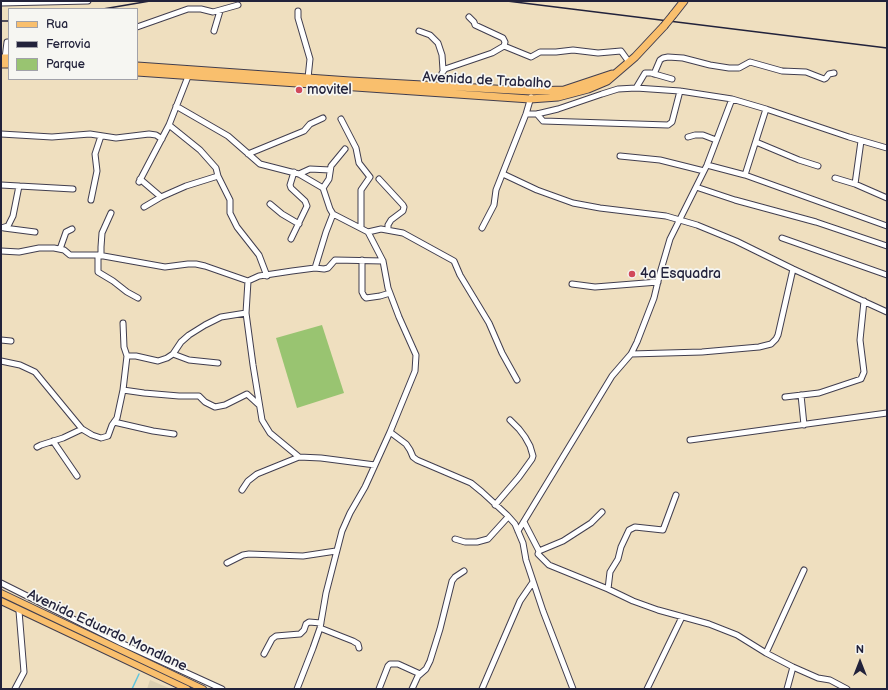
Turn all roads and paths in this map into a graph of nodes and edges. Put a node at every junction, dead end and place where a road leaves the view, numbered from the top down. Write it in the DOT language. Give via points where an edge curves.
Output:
graph roads {
  1 [pos="88,1"];
  2 [pos="684,1"];
  3 [pos="1,3"];
  4 [pos="238,5"];
  5 [pos="220,11"];
  6 [pos="298,11"];
  7 [pos="468,17"];
  8 [pos="138,27"];
  9 [pos="214,31"];
  10 [pos="419,31"];
  11 [pos="8,42"];
  12 [pos="504,46"];
  13 [pos="5,60"];
  14 [pos="629,62"];
  15 [pos="138,66"];
  16 [pos="148,70"];
  17 [pos="443,70"];
  18 [pos="138,72"];
  19 [pos="189,73"];
  20 [pos="834,73"];
  21 [pos="654,74"];
  22 [pos="308,78"];
  23 [pos="280,79"];
  24 [pos="672,79"];
  25 [pos="350,84"];
  26 [pos="442,86"];
  27 [pos="407,87"];
  28 [pos="636,88"];
  29 [pos="680,91"];
  30 [pos="479,92"];
  31 [pos="531,95"];
  32 [pos="732,99"];
  33 [pos="176,106"];
  34 [pos="766,109"];
  35 [pos="526,114"];
  36 [pos="537,114"];
  37 [pos="323,118"];
  38 [pos="340,119"];
  39 [pos="169,125"];
  40 [pos="1,134"];
  41 [pos="101,136"];
  42 [pos="688,137"];
  43 [pos="162,139"];
  44 [pos="716,140"];
  45 [pos="861,141"];
  46 [pos="756,142"];
  47 [pos="887,148"];
  48 [pos="344,150"];
  49 [pos="248,154"];
  50 [pos="620,156"];
  51 [pos="707,165"];
  52 [pos="818,166"];
  53 [pos="330,170"];
  54 [pos="704,170"];
  55 [pos="297,173"];
  56 [pos="503,174"];
  57 [pos="745,175"];
  58 [pos="218,176"];
  59 [pos="835,178"];
  60 [pos="379,179"];
  61 [pos="855,184"];
  62 [pos="1,185"];
  63 [pos="19,186"];
  64 [pos="696,187"];
  65 [pos="323,188"];
  66 [pos="72,189"];
  67 [pos="161,197"];
  68 [pos="887,198"];
  69 [pos="91,200"];
  70 [pos="270,204"];
  71 [pos="144,207"];
  72 [pos="110,213"];
  73 [pos="333,214"];
  74 [pos="679,219"];
  75 [pos="299,224"];
  76 [pos="887,226"];
  77 [pos="361,227"];
  78 [pos="3,228"];
  79 [pos="482,228"];
  80 [pos="72,229"];
  81 [pos="388,230"];
  82 [pos="35,232"];
  83 [pos="368,232"];
  84 [pos="782,238"];
  85 [pos="291,239"];
  86 [pos="887,246"];
  87 [pos="60,249"];
  88 [pos="1,251"];
  89 [pos="100,256"];
  90 [pos="362,260"];
  91 [pos="382,261"];
  92 [pos="315,268"];
  93 [pos="793,269"];
  94 [pos="887,275"];
  95 [pos="267,276"];
  96 [pos="248,280"];
  97 [pos="658,282"];
  98 [pos="572,284"];
  99 [pos="390,293"];
  100 [pos="138,298"];
  101 [pos="864,301"];
  102 [pos="887,312"];
  103 [pos="246,313"];
  104 [pos="123,323"];
  105 [pos="1,340"];
  106 [pos="11,341"];
  107 [pos="173,354"];
  108 [pos="631,354"];
  109 [pos="127,356"];
  110 [pos="1,361"];
  111 [pos="218,363"];
  112 [pos="517,380"];
  113 [pos="124,390"];
  114 [pos="801,395"];
  115 [pos="785,396"];
  116 [pos="259,405"];
  117 [pos="887,413"];
  118 [pos="510,420"];
  119 [pos="114,422"];
  120 [pos="804,425"];
  121 [pos="82,429"];
  122 [pos="390,432"];
  123 [pos="174,434"];
  124 [pos="690,440"];
  125 [pos="53,441"];
  126 [pos="37,447"];
  127 [pos="299,457"];
  128 [pos="375,465"];
  129 [pos="77,476"];
  130 [pos="242,490"];
  131 [pos="676,495"];
  132 [pos="495,505"];
  133 [pos="602,512"];
  134 [pos="508,516"];
  135 [pos="524,522"];
  136 [pos="518,532"];
  137 [pos="455,538"];
  138 [pos="336,551"];
  139 [pos="539,551"];
  140 [pos="227,563"];
  141 [pos="804,570"];
  142 [pos="464,571"];
  143 [pos="533,582"];
  144 [pos="1,583"];
  145 [pos="608,589"];
  146 [pos="1,594"];
  147 [pos="1,602"];
  148 [pos="19,611"];
  149 [pos="682,617"];
  150 [pos="320,626"];
  151 [pos="359,648"];
  152 [pos="766,653"];
  153 [pos="264,654"];
  154 [pos="793,667"];
  155 [pos="420,674"];
  156 [pos="15,689"];
  157 [pos="187,689"];
  158 [pos="203,689"];
  159 [pos="222,689"];
  160 [pos="297,689"];
  161 [pos="379,689"];
  162 [pos="412,689"];
  163 [pos="482,689"];
  164 [pos="573,689"];
  165 [pos="647,689"];
  166 [pos="787,689"];
  167 [pos="847,689"];
  1 -- 3 [label="street"];
  2 -- 14 [label="highway, bridge"];
  4 -- 5 [label="street"];
  5 -- 8 [label="street" via="188,9"];
  5 -- 9 [label="street"];
  6 -- 22 [label="street" via="310,59"];
  7 -- 12 [label="street" via="475,25 503,38"];
  10 -- 17 [label="street" via="430,35 438,43"];
  11 -- 13 [label="street"];
  12 -- 14 [label="street" via="531,57 540,52 621,51"];
  12 -- 17 [label="street" via="492,53"];
  14 -- 31 [label="highway, Avenida de Trabalho" via="614,74 564,90"];
  15 -- 16 [label="highway, Avenida de Trabalho"];
  16 -- 18 [label="highway, Avenida de Trabalho"];
  16 -- 19 [label="highway, Avenida de Trabalho"];
  17 -- 26 [label="street"];
  19 -- 23 [label="highway, Avenida de Trabalho"];
  19 -- 33 [label="street"];
  20 -- 21 [label="street" via="824,78 806,72 782,71 750,62 739,68 729,68 668,57 660,60"];
  21 -- 24 [label="street"];
  21 -- 28 [label="street" via="645,73"];
  22 -- 23 [label="highway, Avenida de Trabalho"];
  22 -- 25 [label="highway, Avenida de Trabalho"];
  23 -- 25 [label="highway, Avenida de Trabalho"];
  25 -- 27 [label="highway, Avenida de Trabalho"];
  26 -- 27 [label="highway, Avenida de Trabalho"];
  26 -- 30 [label="highway, Avenida de Trabalho"];
  27 -- 30 [label="highway, Avenida de Trabalho"];
  28 -- 29 [label="street"];
  28 -- 36 [label="street" via="612,91"];
  29 -- 32 [label="street"];
  29 -- 36 [label="street" via="672,122 668,125 543,121"];
  30 -- 31 [label="highway, Avenida de Trabalho"];
  31 -- 35 [label="street"];
  32 -- 34 [label="street"];
  32 -- 44 [label="street"];
  33 -- 39 [label="street"];
  33 -- 49 [label="street" via="228,136"];
  34 -- 45 [label="street"];
  34 -- 46 [label="street"];
  35 -- 36 [label="street"];
  35 -- 56 [label="street"];
  37 -- 49 [label="street" via="310,124 304,131"];
  38 -- 77 [label="street" via="356,148 359,163 370,177 361,190"];
  39 -- 43 [label="street"];
  39 -- 58 [label="street" via="209,159"];
  40 -- 41 [label="street"];
  41 -- 43 [label="street" via="116,138 149,134"];
  41 -- 69 [label="street" via="96,154 97,171"];
  42 -- 44 [label="street" via="703,135"];
  43 -- 67 [label="street" via="140,180"];
  44 -- 51 [label="street"];
  45 -- 47 [label="street"];
  45 -- 61 [label="street"];
  46 -- 52 [label="street"];
  46 -- 57 [label="street"];
  48 -- 53 [label="street"];
  49 -- 55 [label="street" via="260,164"];
  50 -- 54 [label="street" via="660,160"];
  51 -- 54 [label="street"];
  51 -- 57 [label="street"];
  53 -- 55 [label="street" via="316,168"];
  53 -- 65 [label="street" via="329,179"];
  54 -- 64 [label="street"];
  55 -- 65 [label="street"];
  55 -- 75 [label="street" via="290,185 307,204"];
  56 -- 74 [label="street" via="537,190 573,202"];
  56 -- 79 [label="street" via="496,190 494,205"];
  57 -- 76 [label="street"];
  58 -- 67 [label="street"];
  58 -- 95 [label="street" via="230,200 230,213 237,227 259,255"];
  59 -- 61 [label="street"];
  60 -- 81 [label="street" via="404,204 403,211 391,220"];
  61 -- 68 [label="street"];
  62 -- 63 [label="street"];
  63 -- 66 [label="street"];
  63 -- 78 [label="street" via="13,216 8,226"];
  64 -- 74 [label="street"];
  64 -- 86 [label="street"];
  65 -- 73 [label="street"];
  67 -- 71 [label="street"];
  70 -- 75 [label="street"];
  72 -- 89 [label="street" via="102,233"];
  73 -- 77 [label="street"];
  73 -- 92 [label="street"];
  74 -- 93 [label="street" via="698,225"];
  74 -- 97 [label="street" via="670,239"];
  75 -- 85 [label="street"];
  77 -- 83 [label="street"];
  78 -- 82 [label="street"];
  80 -- 87 [label="street" via="66,232"];
  81 -- 83 [label="street"];
  81 -- 112 [label="street" via="403,233 454,261"];
  83 -- 91 [label="street"];
  84 -- 94 [label="street"];
  87 -- 88 [label="street" via="39,248 8,253"];
  87 -- 89 [label="street" via="70,255"];
  89 -- 96 [label="street" via="165,267 188,264 205,266"];
  89 -- 100 [label="street" via="98,272"];
  90 -- 91 [label="street"];
  90 -- 92 [label="street" via="335,260 328,268"];
  90 -- 99 [label="street" via="364,296 366,298"];
  91 -- 99 [label="street"];
  92 -- 95 [label="street"];
  93 -- 101 [label="street"];
  93 -- 108 [label="street" via="778,335 771,344 702,352"];
  95 -- 96 [label="street"];
  96 -- 103 [label="street"];
  97 -- 98 [label="street" via="595,287"];
  97 -- 108 [label="street" via="643,330"];
  99 -- 122 [label="street" via="412,344 416,362 415,371"];
  101 -- 102 [label="street"];
  101 -- 114 [label="street" via="860,340 863,377 835,389"];
  103 -- 107 [label="street" via="221,317 209,322 181,342"];
  103 -- 116 [label="street"];
  104 -- 109 [label="street"];
  105 -- 106 [label="street"];
  107 -- 109 [label="street" via="158,361"];
  107 -- 111 [label="street" via="189,360"];
  108 -- 135 [label="street" via="612,376"];
  109 -- 113 [label="street"];
  110 -- 121 [label="street" via="20,364 35,372"];
  113 -- 116 [label="street" via="199,396 215,407 247,394"];
  113 -- 119 [label="street" via="118,418"];
  114 -- 115 [label="street"];
  114 -- 120 [label="street"];
  116 -- 127 [label="street" via="262,420 270,433"];
  117 -- 120 [label="street"];
  118 -- 132 [label="street" via="525,437 532,456 519,477"];
  119 -- 121 [label="street" via="108,436 101,438"];
  119 -- 123 [label="street"];
  120 -- 124 [label="street"];
  121 -- 125 [label="street"];
  122 -- 128 [label="street"];
  122 -- 132 [label="street" via="406,444 417,460 471,483"];
  125 -- 126 [label="street"];
  125 -- 129 [label="street"];
  127 -- 128 [label="street"];
  127 -- 130 [label="street" via="256,474"];
  128 -- 138 [label="street" via="348,519"];
  131 -- 145 [label="street" via="663,530 629,530 610,572"];
  132 -- 134 [label="street"];
  133 -- 139 [label="street" via="591,523 563,541"];
  134 -- 136 [label="street"];
  134 -- 137 [label="street" via="488,539 465,542"];
  135 -- 136 [label="street"];
  135 -- 139 [label="street"];
  136 -- 143 [label="street"];
  138 -- 140 [label="street" via="298,557 249,554"];
  138 -- 150 [label="street"];
  139 -- 145 [label="street" via="538,554 549,565"];
  141 -- 152 [label="street"];
  142 -- 155 [label="street" via="452,581 430,661 426,670"];
  143 -- 163 [label="street" via="520,601"];
  143 -- 164 [label="street"];
  144 -- 159 [label="street" via="121,643"];
  145 -- 149 [label="street" via="633,601"];
  146 -- 158 [label="main road, Avenida Eduardo Mondlane"];
  147 -- 148 [label="main road, Avenida Eduardo Mondlane"];
  148 -- 156 [label="street" via="24,672"];
  148 -- 157 [label="main road, Avenida Eduardo Mondlane"];
  149 -- 152 [label="street" via="737,635"];
  149 -- 165 [label="street"];
  150 -- 151 [label="street" via="353,641"];
  150 -- 153 [label="street" via="309,622 300,634 276,636"];
  150 -- 160 [label="street"];
  152 -- 154 [label="street"];
  154 -- 166 [label="street"];
  154 -- 167 [label="street"];
  155 -- 161 [label="street" via="398,664 390,664"];
  155 -- 162 [label="street"];
}
